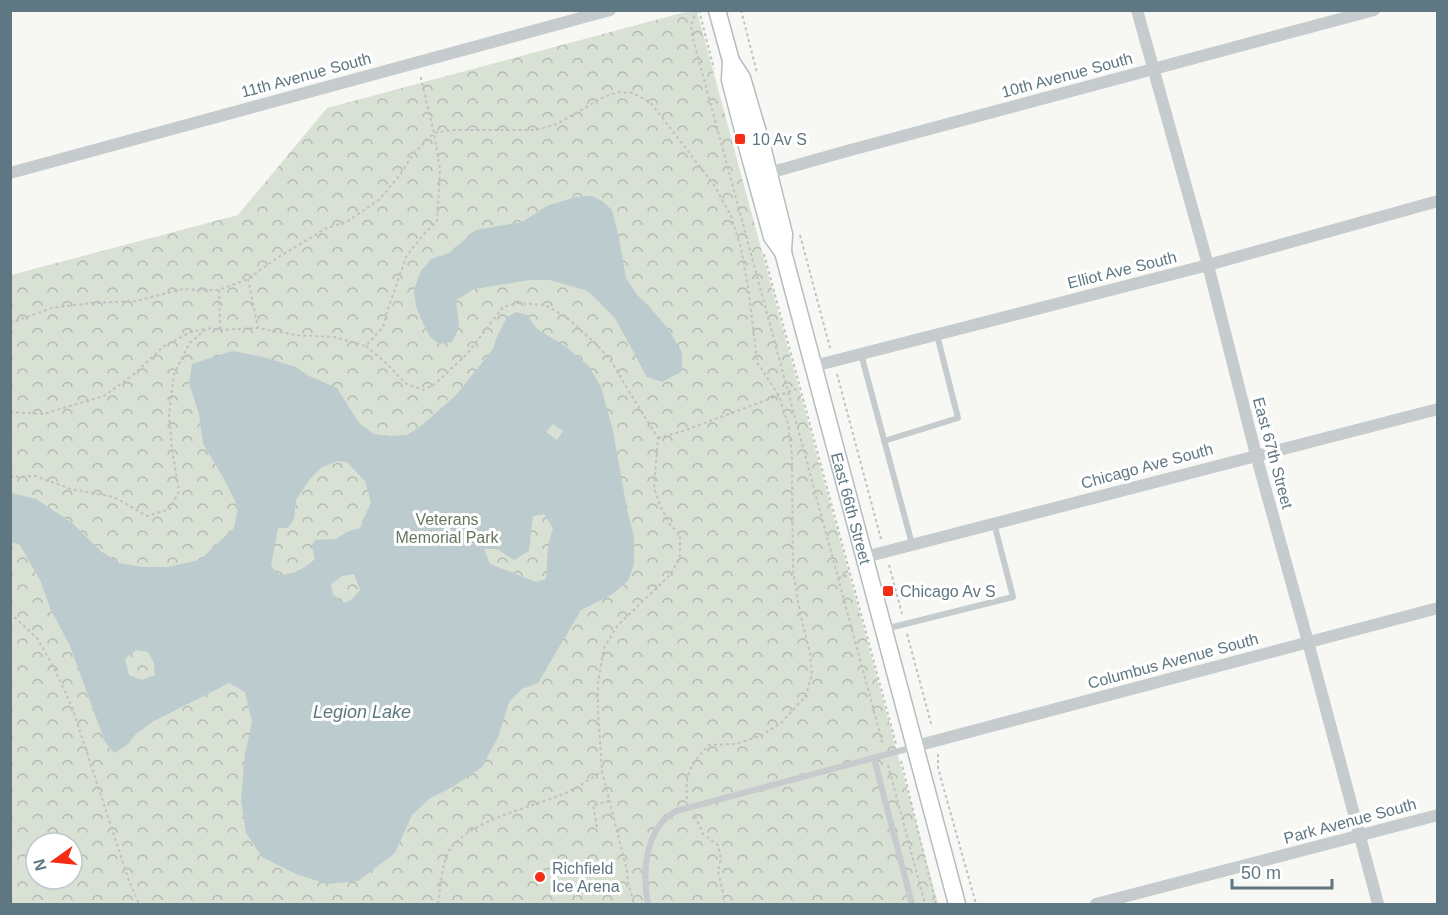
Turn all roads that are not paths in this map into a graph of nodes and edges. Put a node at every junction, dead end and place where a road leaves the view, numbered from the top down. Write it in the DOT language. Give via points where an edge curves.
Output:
graph roads {
  1 [pos="610,10"];
  2 [pos="717,10"];
  3 [pos="1137,10"];
  4 [pos="1374,10"];
  5 [pos="731,61"];
  6 [pos="1153,70"];
  7 [pos="10,173"];
  8 [pos="769,173"];
  9 [pos="1437,201"];
  10 [pos="783,252"];
  11 [pos="1208,265"];
  12 [pos="937,334"];
  13 [pos="861,354"];
  14 [pos="814,366"];
  15 [pos="1437,409"];
  16 [pos="884,441"];
  17 [pos="1256,455"];
  18 [pos="994,523"];
  19 [pos="912,545"];
  20 [pos="865,557"];
  21 [pos="1437,608"];
  22 [pos="885,630"];
  23 [pos="1308,642"];
  24 [pos="916,746"];
  25 [pos="874,758"];
  26 [pos="1437,815"];
  27 [pos="1360,835"];
  28 [pos="648,904"];
  29 [pos="912,904"];
  30 [pos="957,904"];
  31 [pos="1096,904"];
  32 [pos="1378,904"];
  1 -- 7 [label="street, 11th Avenue South"];
  2 -- 5 [label="main road, East 66th Street"];
  3 -- 6 [label="street, East 67th Street"];
  4 -- 6 [label="street, 10th Avenue South"];
  5 -- 8 [label="main road, East 66th Street" via="742,78"];
  5 -- 10 [label="main road, East 66th Street" via="729,80 748,150 772,237"];
  6 -- 8 [label="street, 10th Avenue South"];
  6 -- 11 [label="street, East 67th Street"];
  8 -- 10 [label="main road, East 66th Street" via="784,234"];
  9 -- 11 [label="street, Elliot Ave South"];
  10 -- 14 [label="main road, East 66th Street"];
  11 -- 12 [label="street, Elliot Ave South"];
  11 -- 17 [label="street, East 67th Street"];
  12 -- 13 [label="street, Elliot Ave South"];
  12 -- 16 [label="lane" via="958,418"];
  13 -- 14 [label="street, Elliot Ave South"];
  13 -- 16 [label="lane"];
  14 -- 20 [label="main road, East 66th Street"];
  15 -- 17 [label="street, Chicago Ave South"];
  16 -- 19 [label="lane"];
  17 -- 18 [label="street, Chicago Ave South"];
  17 -- 23 [label="street, East 67th Street"];
  18 -- 19 [label="street, Chicago Ave South"];
  18 -- 22 [label="lane" via="1013,597"];
  19 -- 20 [label="street, Chicago Ave South"];
  20 -- 22 [label="main road, East 66th Street"];
  21 -- 23 [label="street, Columbus Avenue South"];
  22 -- 24 [label="main road, East 66th Street"];
  23 -- 24 [label="street, Columbus Avenue South"];
  23 -- 27 [label="street, East 67th Street"];
  24 -- 25 [label="lane"];
  24 -- 30 [label="main road, East 66th Street"];
  25 -- 28 [label="lane" via="676,811 662,822 647,854"];
  25 -- 29 [label="lane"];
  26 -- 27 [label="street, Park Avenue South"];
  27 -- 31 [label="street, Park Avenue South"];
  27 -- 32 [label="street, East 67th Street"];
}
